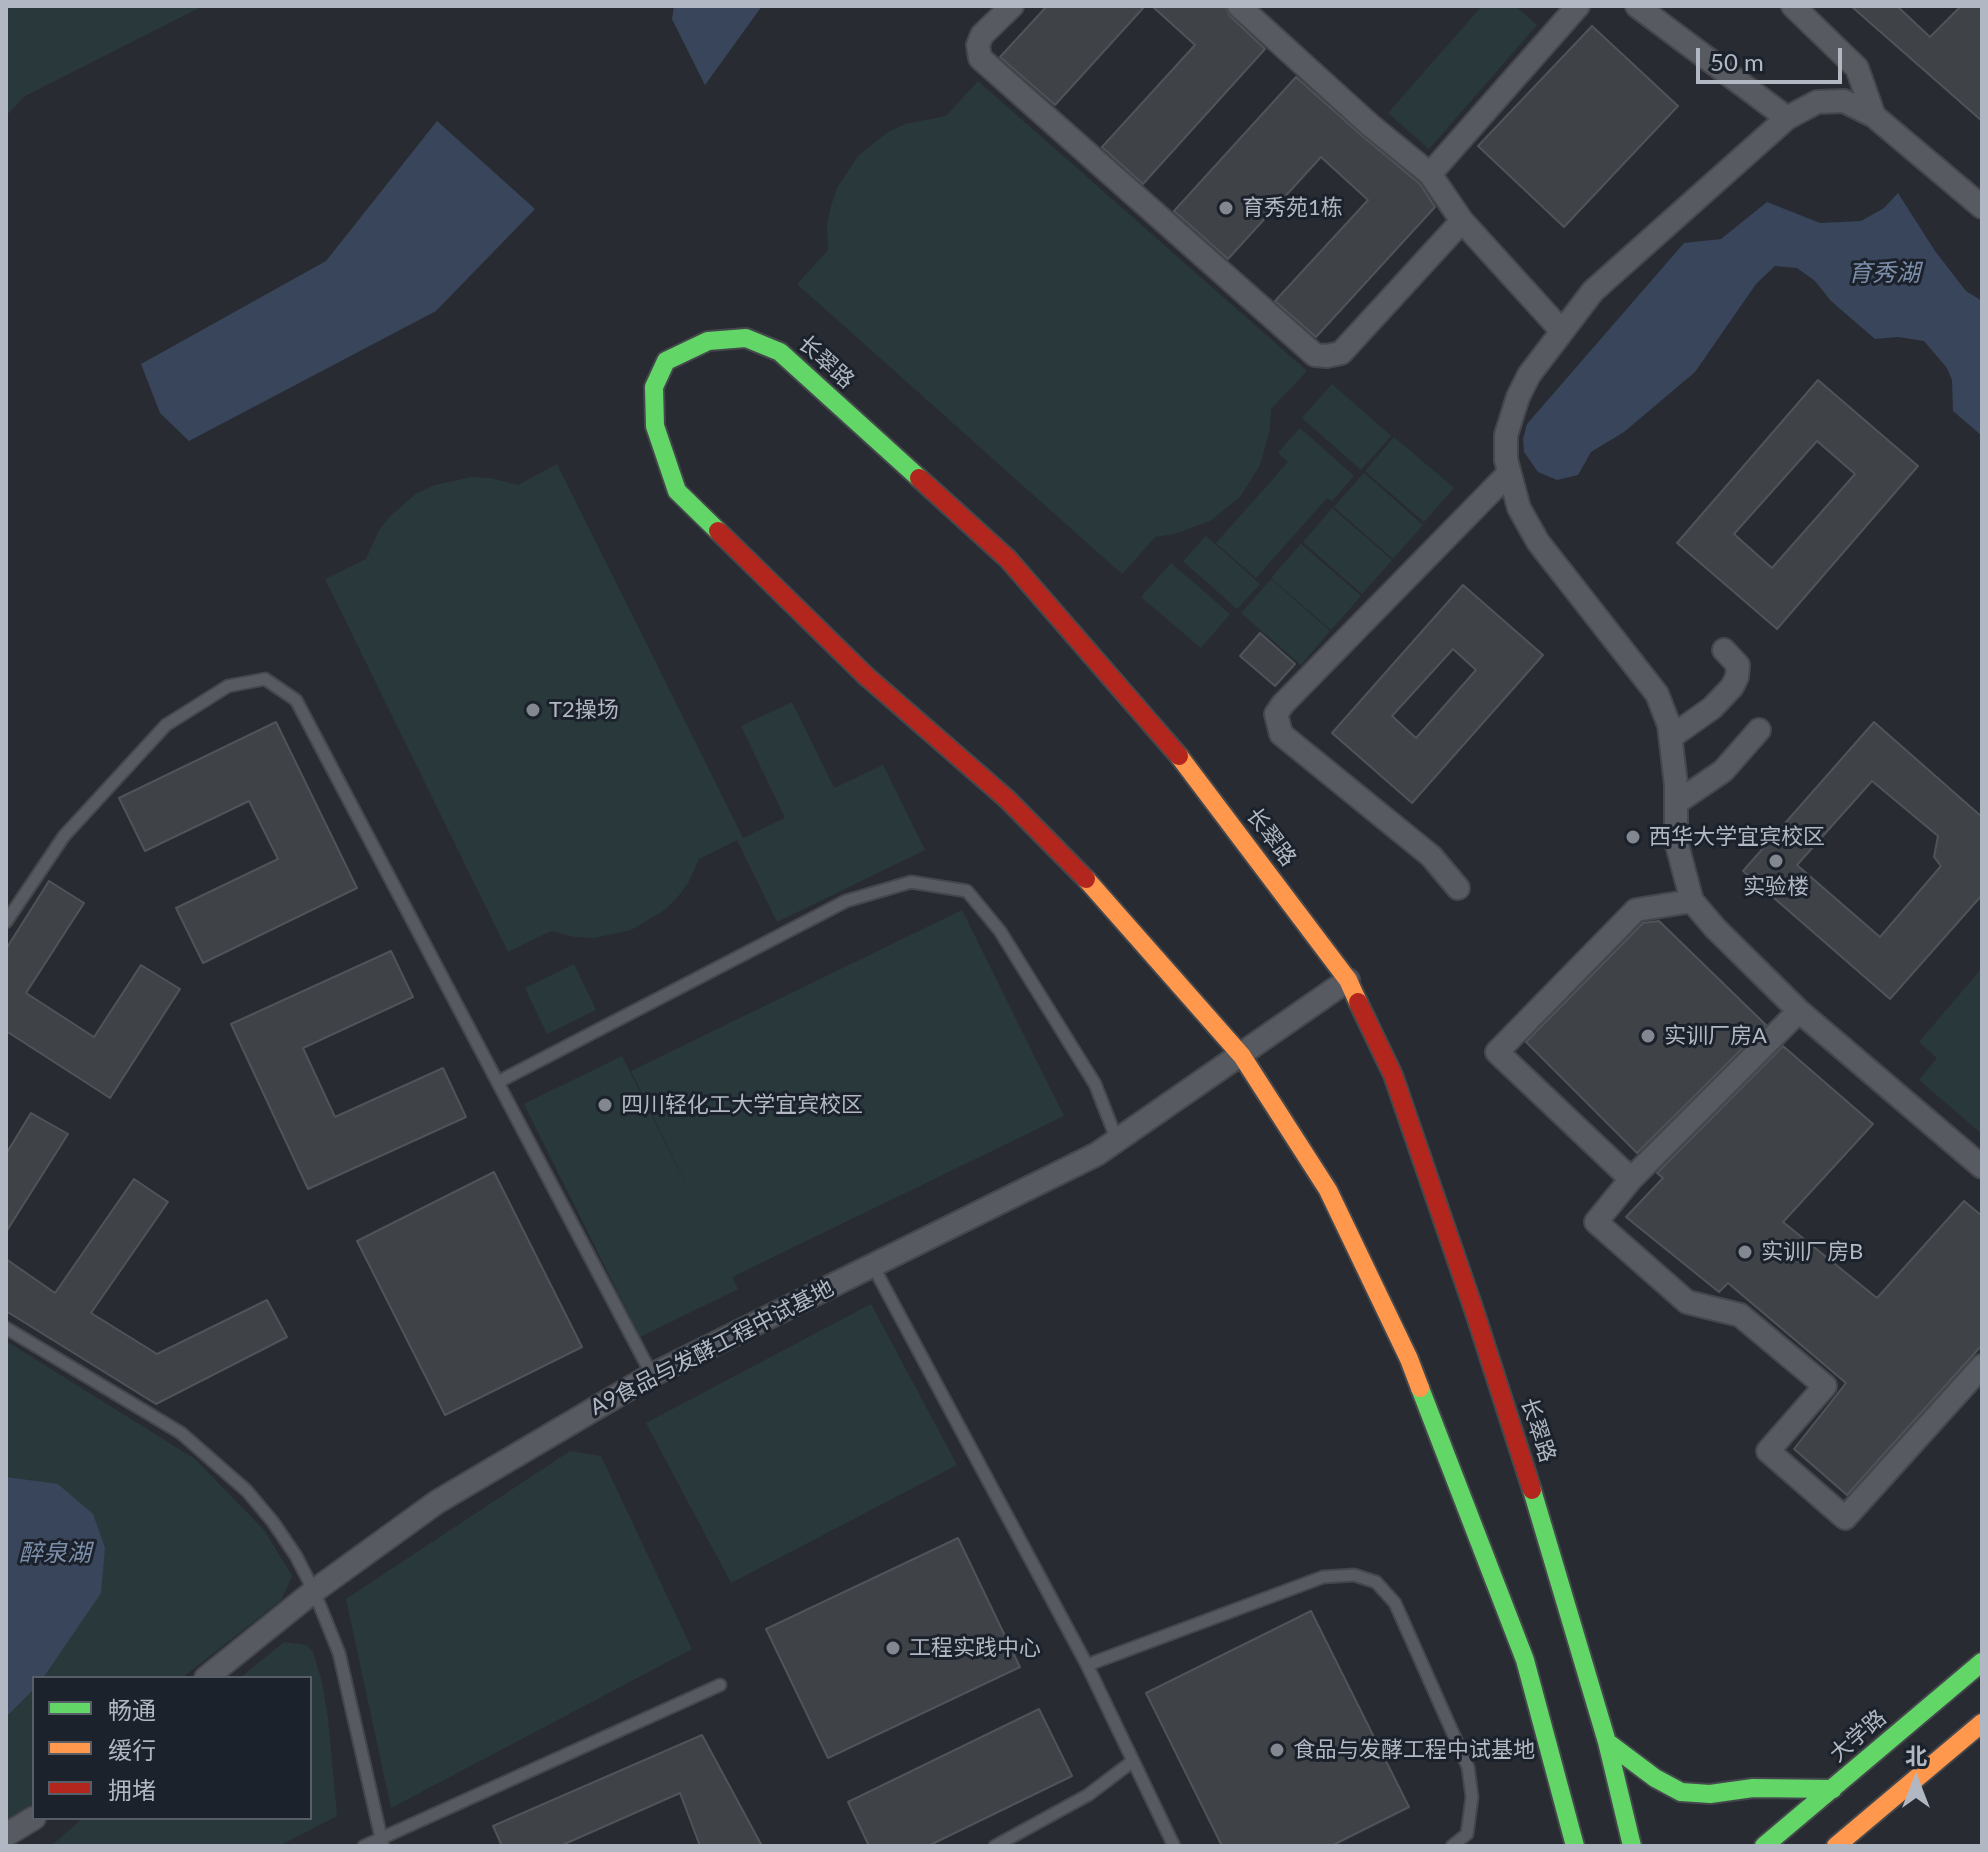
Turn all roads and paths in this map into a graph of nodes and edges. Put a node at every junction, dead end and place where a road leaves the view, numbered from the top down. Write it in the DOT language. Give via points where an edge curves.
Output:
graph roads {
  1 [pos="1012,6"];
  2 [pos="1239,6"];
  3 [pos="1578,6"];
  4 [pos="1637,6"];
  5 [pos="1793,6"];
  6 [pos="1874,116"];
  7 [pos="1787,118"];
  8 [pos="1430,174"];
  9 [pos="1982,207"];
  10 [pos="1462,221"];
  11 [pos="1561,330"];
  12 [pos="1509,473"];
  13 [pos="1724,650"];
  14 [pos="1759,730"];
  15 [pos="1671,737"];
  16 [pos="1676,803"];
  17 [pos="1458,888"];
  18 [pos="1692,901"];
  19 [pos="6,922"];
  20 [pos="1348,980"];
  21 [pos="1799,1011"];
  22 [pos="1242,1056"];
  23 [pos="498,1082"];
  24 [pos="1117,1140"];
  25 [pos="1982,1167"];
  26 [pos="1631,1179"];
  27 [pos="873,1266"];
  28 [pos="6,1328"];
  29 [pos="1982,1366"];
  30 [pos="652,1375"];
  31 [pos="314,1591"];
  32 [pos="1982,1662"];
  33 [pos="1087,1665"];
  34 [pos="208,1676"];
  35 [pos="720,1685"];
  36 [pos="1982,1723"];
  37 [pos="1607,1742"];
  38 [pos="1133,1761"];
  39 [pos="1833,1789"];
  40 [pos="32,1819"];
  41 [pos="6,1835"];
  42 [pos="382,1843"];
  43 [pos="364,1846"];
  44 [pos="995,1846"];
  45 [pos="1174,1846"];
  46 [pos="1452,1846"];
  47 [pos="1575,1846"];
  48 [pos="1632,1846"];
  49 [pos="1764,1846"];
  50 [pos="1836,1846"];
  1 -- 10 [label="street" via="982,35 980,58 1315,355 1341,353"];
  2 -- 8 [label="street"];
  3 -- 8 [label="street"];
  4 -- 7 [label="street"];
  5 -- 6 [label="street" via="1857,68"];
  6 -- 7 [label="street" via="1844,101 1817,102"];
  6 -- 9 [label="street"];
  7 -- 11 [label="street" via="1593,291"];
  8 -- 10 [label="street"];
  10 -- 11 [label="street"];
  11 -- 12 [label="street" via="1518,397 1506,435"];
  12 -- 15 [label="street" via="1519,508 1538,542 1657,694"];
  12 -- 17 [label="street" via="1276,714 1281,734 1431,856"];
  13 -- 15 [label="street" via="1738,665 1732,687"];
  14 -- 16 [label="street" via="1723,771"];
  15 -- 16 [label="street"];
  16 -- 18 [label="street" via="1676,841"];
  18 -- 21 [label="street"];
  18 -- 26 [label="street" via="1636,910 1497,1052"];
  19 -- 23 [label="lane" via="64,836 166,725 228,686 265,679 296,700"];
  20 -- 22 [label="street, A9食品与发酵工程中试基地"];
  20 -- 22 [label="main road, 长翠路" via="1179,756 1008,559 780,352 746,338 708,341 666,361 654,387 655,426 677,491 866,676 1007,799 1084,877"];
  20 -- 37 [label="main road, 长翠路" via="1393,1075 1475,1313"];
  21 -- 25 [label="street"];
  21 -- 26 [label="street"];
  22 -- 24 [label="street, A9食品与发酵工程中试基地"];
  22 -- 47 [label="main road, 长翠路" via="1328,1190 1409,1359 1525,1660"];
  23 -- 24 [label="lane" via="846,901 911,882 967,891 1000,931 1095,1084"];
  23 -- 30 [label="lane"];
  24 -- 27 [label="street, A9食品与发酵工程中试基地"];
  26 -- 29 [label="street" via="1596,1222 1687,1302 1740,1315 1825,1386 1768,1451 1845,1518"];
  27 -- 30 [label="street, A9食品与发酵工程中试基地"];
  27 -- 33 [label="lane"];
  28 -- 31 [label="lane" via="181,1433 247,1491 296,1556"];
  30 -- 31 [label="street, A9食品与发酵工程中试基地" via="437,1502"];
  31 -- 34 [label="street, A9食品与发酵工程中试基地"];
  31 -- 42 [label="lane" via="339,1653"];
  32 -- 39 [label="main road, 大学路"];
  33 -- 38 [label="lane"];
  33 -- 46 [label="lane" via="1323,1577 1354,1575 1376,1582 1395,1603 1468,1767 1472,1797 1467,1834"];
  35 -- 42 [label="lane"];
  36 -- 50 [label="main road"];
  37 -- 39 [label="main road" via="1681,1792"];
  37 -- 48 [label="main road, 长翠路"];
  38 -- 44 [label="lane" via="1088,1795"];
  38 -- 45 [label="lane"];
  39 -- 49 [label="main road, 大学路"];
  40 -- 41 [label="street"];
  42 -- 43 [label="lane"];
}
